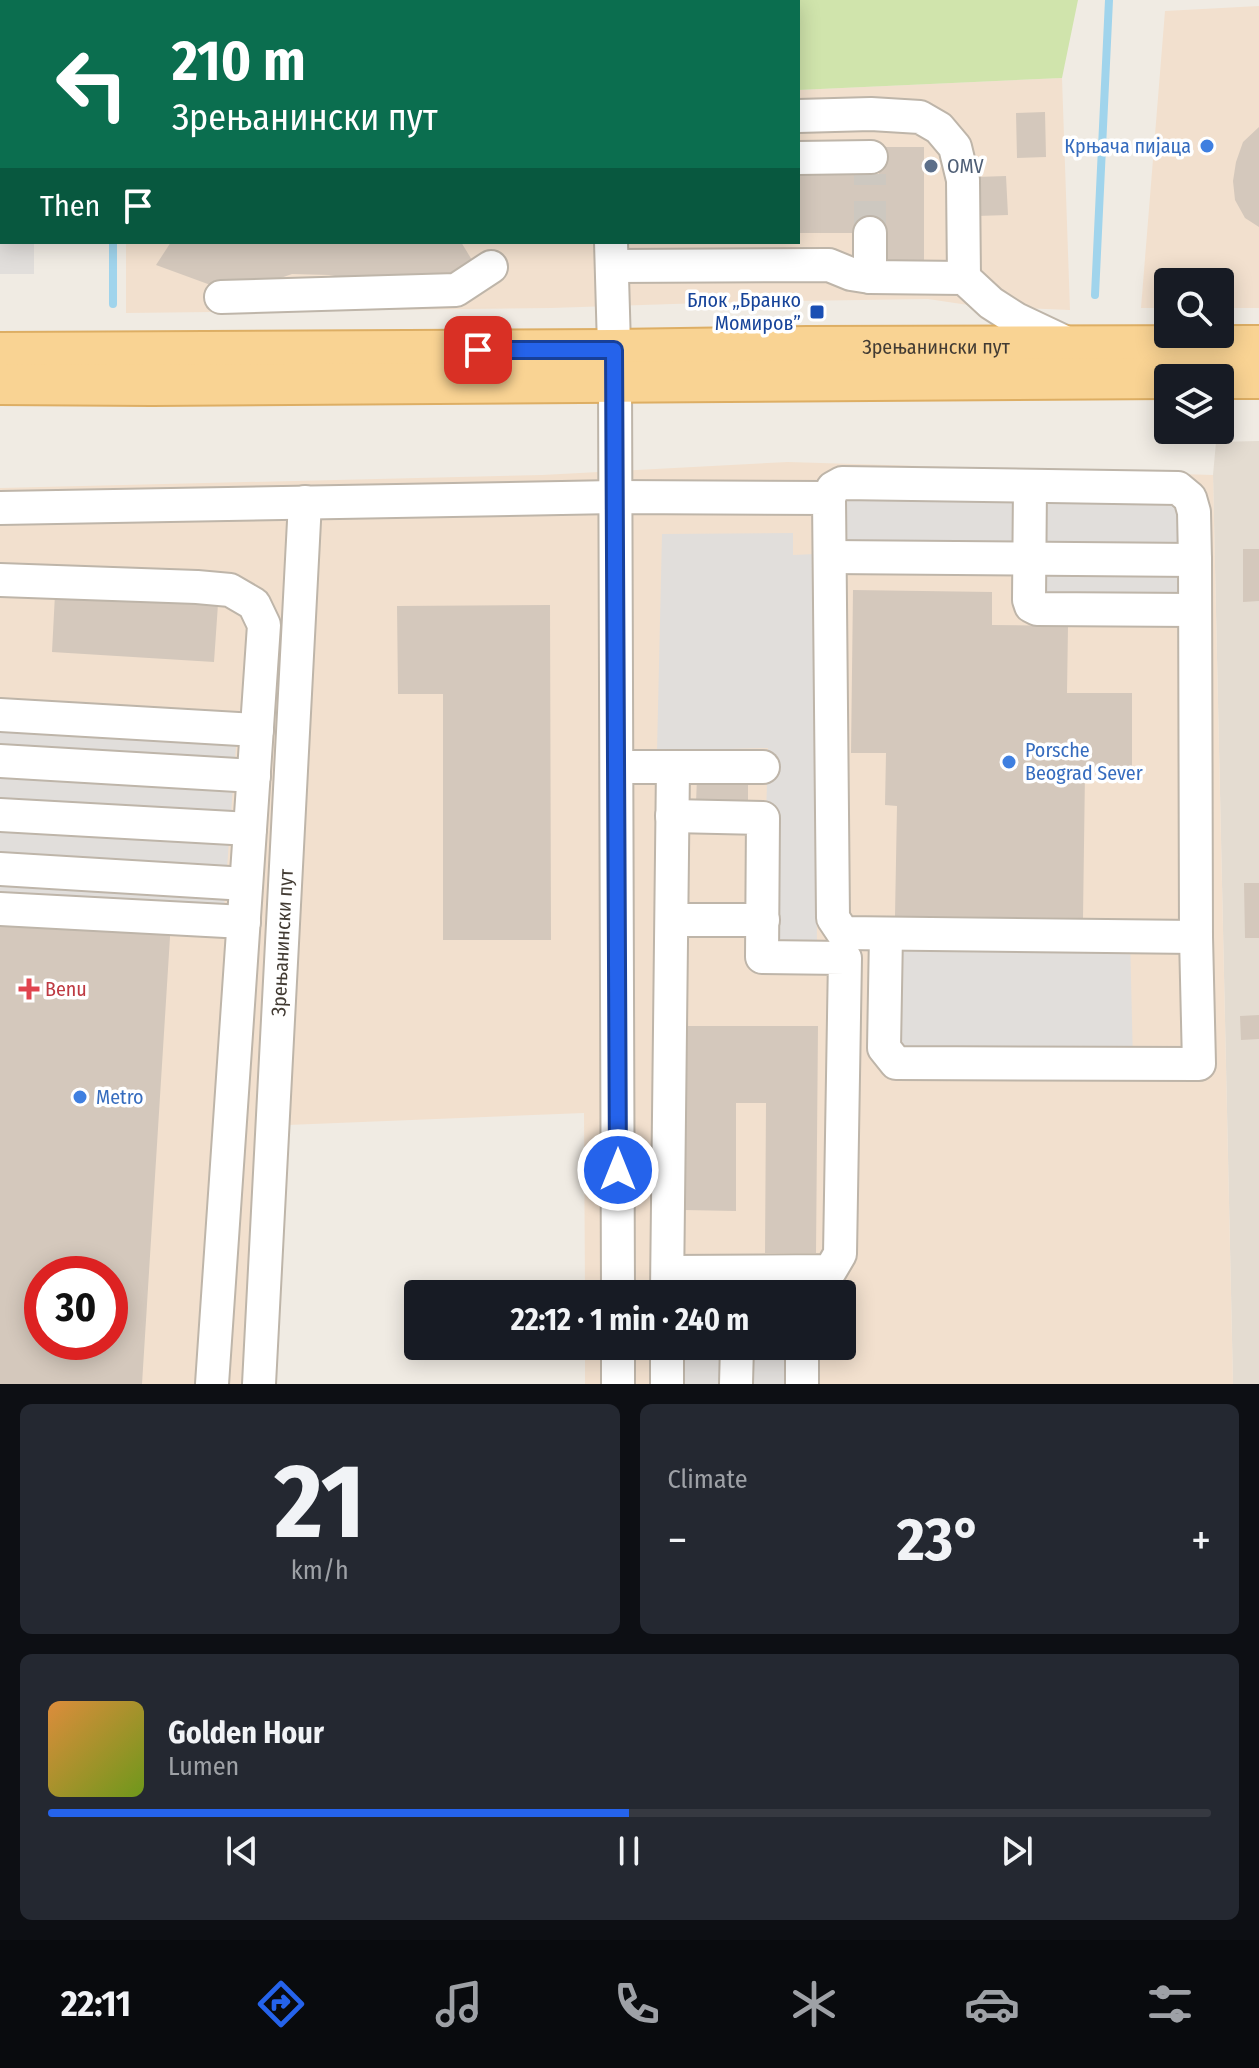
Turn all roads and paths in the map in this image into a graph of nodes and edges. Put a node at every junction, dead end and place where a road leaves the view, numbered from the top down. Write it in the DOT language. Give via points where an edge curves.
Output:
graph roads {
  1 [pos="871,114"];
  2 [pos="800,116"];
  3 [pos="800,158"];
  4 [pos="870,233"];
  5 [pos="755,253"];
  6 [pos="612,254"];
  7 [pos="491,267"];
  8 [pos="870,277"];
  9 [pos="964,278"];
  10 [pos="221,297"];
  11 [pos="1259,346"];
  12 [pos="1074,347"];
  13 [pos="0,353"];
  14 [pos="614,366"];
  15 [pos="1154,378"];
  16 [pos="1234,378"];
  17 [pos="1259,378"];
  18 [pos="0,384"];
  19 [pos="1030,486"];
  20 [pos="615,497"];
  21 [pos="829,498"];
  22 [pos="305,502"];
  23 [pos="0,508"];
  24 [pos="830,557"];
  25 [pos="1029,559"];
  26 [pos="1195,560"];
  27 [pos="0,580"];
  28 [pos="1194,610"];
  29 [pos="0,715"];
  30 [pos="257,730"];
  31 [pos="0,761"];
  32 [pos="617,767"];
  33 [pos="673,767"];
  34 [pos="763,767"];
  35 [pos="254,776"];
  36 [pos="0,815"];
  37 [pos="672,816"];
  38 [pos="250,829"];
  39 [pos="0,869"];
  40 [pos="246,884"];
  41 [pos="0,909"];
  42 [pos="672,920"];
  43 [pos="763,920"];
  44 [pos="244,922"];
  45 [pos="886,934"];
  46 [pos="1196,937"];
  47 [pos="618,1280"];
  48 [pos="668,1280"];
  49 [pos="810,1280"];
  50 [pos="618,1360"];
  51 [pos="667,1360"];
  52 [pos="737,1360"];
  53 [pos="802,1360"];
  54 [pos="212,1384"];
  55 [pos="259,1384"];
  56 [pos="618,1384"];
  57 [pos="667,1384"];
  58 [pos="736,1384"];
  59 [pos="802,1384"];
  1 -- 2 [label="street"];
  1 -- 3 [label="street" via="871,166"];
  1 -- 9 [label="street" via="920,117 939,128 955,147 963,180"];
  4 -- 8 [label="street"];
  5 -- 6 [label="street"];
  5 -- 8 [label="street"];
  6 -- 14 [label="street"];
  7 -- 10 [label="street" via="456,290"];
  8 -- 9 [label="street"];
  9 -- 12 [label="street" via="1016,319"];
  11 -- 12 [label="main road, Зрењанински пут"];
  12 -- 14 [label="main road, Зрењанински пут" via="807,347"];
  13 -- 14 [label="main road, Зрењанински пут"];
  14 -- 15 [label="main road, Зрењанински пут"];
  14 -- 18 [label="main road, Зрењанински пут" via="152,385"];
  14 -- 20 [label="street"];
  16 -- 17 [label="main road"];
  19 -- 21 [label="street" via="842,483"];
  19 -- 25 [label="street"];
  19 -- 26 [label="street" via="1178,488 1190,498 1194,512"];
  20 -- 21 [label="street"];
  20 -- 22 [label="street"];
  20 -- 32 [label="street"];
  21 -- 24 [label="street"];
  22 -- 23 [label="street"];
  22 -- 55 [label="street, Зрењанински пут"];
  24 -- 25 [label="street"];
  24 -- 45 [label="street" via="833,918 843,933"];
  25 -- 26 [label="street"];
  25 -- 28 [label="street" via="1029,600 1037,609"];
  26 -- 28 [label="street"];
  27 -- 30 [label="street" via="230,590 254,604 264,625"];
  28 -- 46 [label="street"];
  29 -- 30 [label="street"];
  30 -- 35 [label="street"];
  31 -- 35 [label="street"];
  32 -- 33 [label="street"];
  32 -- 47 [label="street"];
  33 -- 34 [label="street"];
  33 -- 37 [label="street"];
  35 -- 38 [label="street"];
  36 -- 38 [label="street"];
  37 -- 42 [label="street"];
  37 -- 43 [label="street" via="763,818"];
  38 -- 40 [label="street"];
  39 -- 40 [label="street"];
  40 -- 44 [label="street"];
  41 -- 44 [label="street"];
  42 -- 43 [label="street"];
  42 -- 48 [label="street"];
  43 -- 49 [label="street" via="762,957 845,958 840,1254 830,1271"];
  44 -- 54 [label="street"];
  45 -- 46 [label="street"];
  45 -- 46 [label="street" via="884,1048 896,1063 1199,1064"];
  50 -- 56 [label="street"];
  51 -- 57 [label="street"];
  52 -- 58 [label="street"];
  53 -- 59 [label="street"];
}
